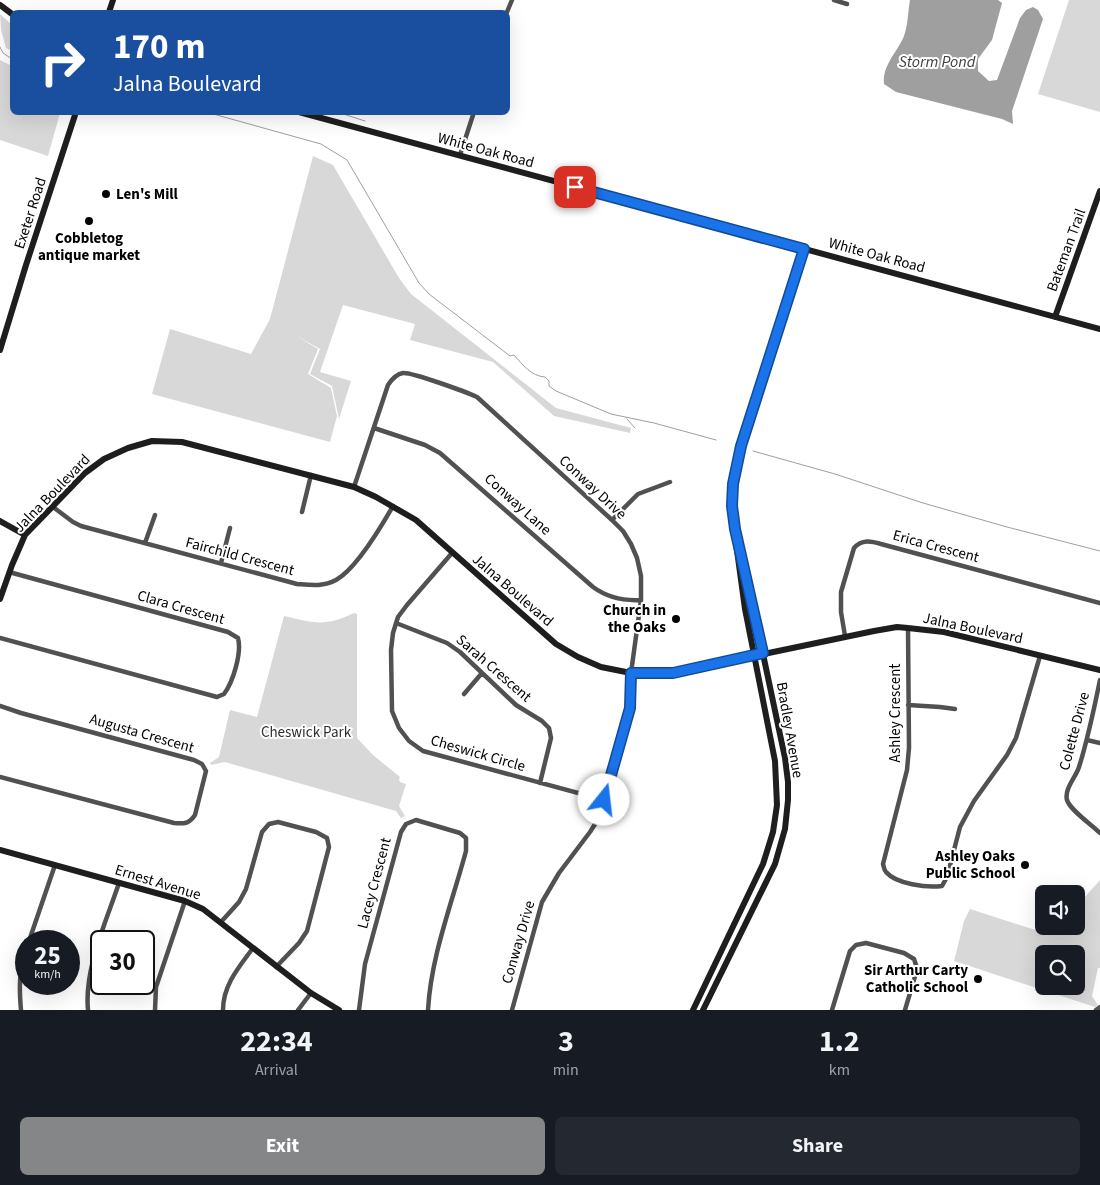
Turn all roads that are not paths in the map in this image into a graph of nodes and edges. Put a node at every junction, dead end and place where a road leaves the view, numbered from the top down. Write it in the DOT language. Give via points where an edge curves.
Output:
graph roads {
  1 [pos="834,0"];
  2 [pos="847,4"];
  3 [pos="0,5"];
  4 [pos="10,12"];
  5 [pos="75,115"];
  6 [pos="310,115"];
  7 [pos="473,115"];
  8 [pos="460,155"];
  9 [pos="1100,191"];
  10 [pos="804,249"];
  11 [pos="1056,317"];
  12 [pos="1100,329"];
  13 [pos="0,350"];
  14 [pos="374,428"];
  15 [pos="311,475"];
  16 [pos="670,482"];
  17 [pos="354,487"];
  18 [pos="393,506"];
  19 [pos="53,507"];
  20 [pos="302,512"];
  21 [pos="155,515"];
  22 [pos="612,520"];
  23 [pos="0,521"];
  24 [pos="230,528"];
  25 [pos="735,529"];
  26 [pos="25,535"];
  27 [pos="145,543"];
  28 [pos="452,553"];
  29 [pos="221,563"];
  30 [pos="9,572"];
  31 [pos="0,599"];
  32 [pos="641,600"];
  33 [pos="1100,603"];
  34 [pos="396,623"];
  35 [pos="908,628"];
  36 [pos="846,636"];
  37 [pos="0,638"];
  38 [pos="763,653"];
  39 [pos="755,655"];
  40 [pos="1040,656"];
  41 [pos="1100,670"];
  42 [pos="482,673"];
  43 [pos="631,673"];
  44 [pos="1100,680"];
  45 [pos="464,694"];
  46 [pos="0,706"];
  47 [pos="908,706"];
  48 [pos="955,709"];
  49 [pos="1087,740"];
  50 [pos="1100,743"];
  51 [pos="0,777"];
  52 [pos="540,783"];
  53 [pos="604,800"];
  54 [pos="1100,832"];
  55 [pos="0,850"];
  56 [pos="55,865"];
  57 [pos="119,883"];
  58 [pos="185,901"];
  59 [pos="222,922"];
  60 [pos="33,930"];
  61 [pos="253,948"];
  62 [pos="276,967"];
  63 [pos="311,994"];
  64 [pos="20,995"];
  65 [pos="1100,1007"];
  66 [pos="21,1010"];
  67 [pos="88,1010"];
  68 [pos="155,1010"];
  69 [pos="222,1010"];
  70 [pos="298,1010"];
  71 [pos="340,1010"];
  72 [pos="359,1010"];
  73 [pos="428,1010"];
  74 [pos="512,1010"];
  75 [pos="693,1010"];
  76 [pos="704,1010"];
  77 [pos="832,1010"];
  78 [pos="905,1010"];
  79 [pos="1096,1010"];
  1 -- 2 [label="street"];
  3 -- 4 [label="street"];
  5 -- 13 [label="street, Exeter Road"];
  6 -- 8 [label="street, White Oak Road"];
  7 -- 8 [label="street"];
  8 -- 10 [label="street, White Oak Road"];
  9 -- 11 [label="street, Bateman Trail"];
  10 -- 11 [label="street, White Oak Road"];
  10 -- 25 [label="street, Bradley Avenue" via="738,458 732,496"];
  11 -- 12 [label="street, White Oak Road"];
  14 -- 17 [label="street, Conway Drive"];
  14 -- 22 [label="street, Conway Drive" via="388,385 394,377 404,373 464,390 477,398"];
  14 -- 32 [label="street, Conway Lane" via="440,453 604,595"];
  15 -- 17 [label="street, Jalna Boulevard"];
  15 -- 19 [label="street, Jalna Boulevard" via="182,442 152,441 104,459 85,473"];
  15 -- 20 [label="street"];
  16 -- 22 [label="street" via="638,494"];
  17 -- 18 [label="street, Jalna Boulevard"];
  18 -- 28 [label="street, Jalna Boulevard" via="416,520"];
  18 -- 29 [label="street, Fairchild Crescent" via="371,541 346,573 335,581 318,586 297,584"];
  19 -- 26 [label="street, Jalna Boulevard"];
  19 -- 27 [label="street, Fairchild Crescent" via="81,526"];
  21 -- 27 [label="street"];
  22 -- 32 [label="street, Conway Drive" via="623,531 637,558"];
  23 -- 26 [label="street"];
  24 -- 29 [label="street"];
  25 -- 38 [label="street, Bradley Avenue"];
  25 -- 39 [label="street, Bradley Avenue" via="736,554"];
  26 -- 30 [label="street, Jalna Boulevard"];
  27 -- 29 [label="street, Fairchild Crescent"];
  28 -- 34 [label="street, Cheswick Circle" via="407,605"];
  28 -- 43 [label="street, Jalna Boulevard" via="556,644 601,667"];
  30 -- 31 [label="street, Jalna Boulevard"];
  30 -- 37 [label="street, Clara Crescent" via="228,632 238,638 240,646 227,690 217,696"];
  32 -- 43 [label="street, Conway Drive"];
  33 -- 36 [label="street, Erica Crescent" via="870,541 858,543 854,548 841,592"];
  34 -- 42 [label="street, Sarah Crescent" via="447,643"];
  34 -- 52 [label="street, Cheswick Circle" via="391,650 392,711 409,741 423,751"];
  35 -- 36 [label="street, Jalna Boulevard"];
  35 -- 40 [label="street, Jalna Boulevard" via="944,632"];
  35 -- 47 [label="street, Ashley Crescent"];
  36 -- 38 [label="street, Jalna Boulevard"];
  38 -- 39 [label="street, Jalna Boulevard"];
  38 -- 76 [label="street, Bradley Avenue" via="787,774 785,829 775,864"];
  39 -- 43 [label="street, Jalna Boulevard" via="673,673"];
  39 -- 75 [label="street, Bradley Avenue" via="775,761 777,805 774,832 763,864"];
  40 -- 41 [label="street, Jalna Boulevard"];
  40 -- 47 [label="street, Ashley Crescent" via="1016,738 960,827 942,886 931,887 899,880 886,873 883,864 907,770"];
  42 -- 45 [label="street"];
  42 -- 52 [label="street, Sarah Crescent" via="516,706 549,728 550,738"];
  43 -- 53 [label="street, Conway Drive" via="630,708"];
  44 -- 49 [label="street, Colette Drive"];
  46 -- 51 [label="street, Augusta Crescent" via="194,760 206,771 195,815 184,824"];
  47 -- 48 [label="street"];
  49 -- 50 [label="street"];
  49 -- 54 [label="street, Colette Drive" via="1067,791 1067,799"];
  52 -- 53 [label="street, Cheswick Circle"];
  53 -- 74 [label="street, Conway Drive" via="602,813 558,873 542,902"];
  55 -- 56 [label="street, Ernest Avenue"];
  56 -- 57 [label="street, Ernest Avenue"];
  56 -- 60 [label="street"];
  57 -- 58 [label="street, Ernest Avenue"];
  57 -- 67 [label="street" via="86,988"];
  58 -- 59 [label="street, Ernest Avenue"];
  58 -- 68 [label="street" via="156,987"];
  59 -- 61 [label="street, Ernest Avenue"];
  59 -- 62 [label="street" via="246,889 262,832 269,824 278,822 327,838 329,847 306,931"];
  61 -- 62 [label="street, Ernest Avenue"];
  61 -- 69 [label="street" via="228,984"];
  62 -- 63 [label="street, Ernest Avenue"];
  63 -- 70 [label="street"];
  63 -- 71 [label="street, Ernest Avenue"];
  64 -- 66 [label="street"];
  65 -- 79 [label="street"];
  72 -- 73 [label="street, Lacey Crescent" via="365,964 401,832 406,824 416,820 460,833 466,838 466,851 435,961"];
  77 -- 78 [label="street" via="850,951 856,945 866,943 904,953 914,959 916,973"];
}
